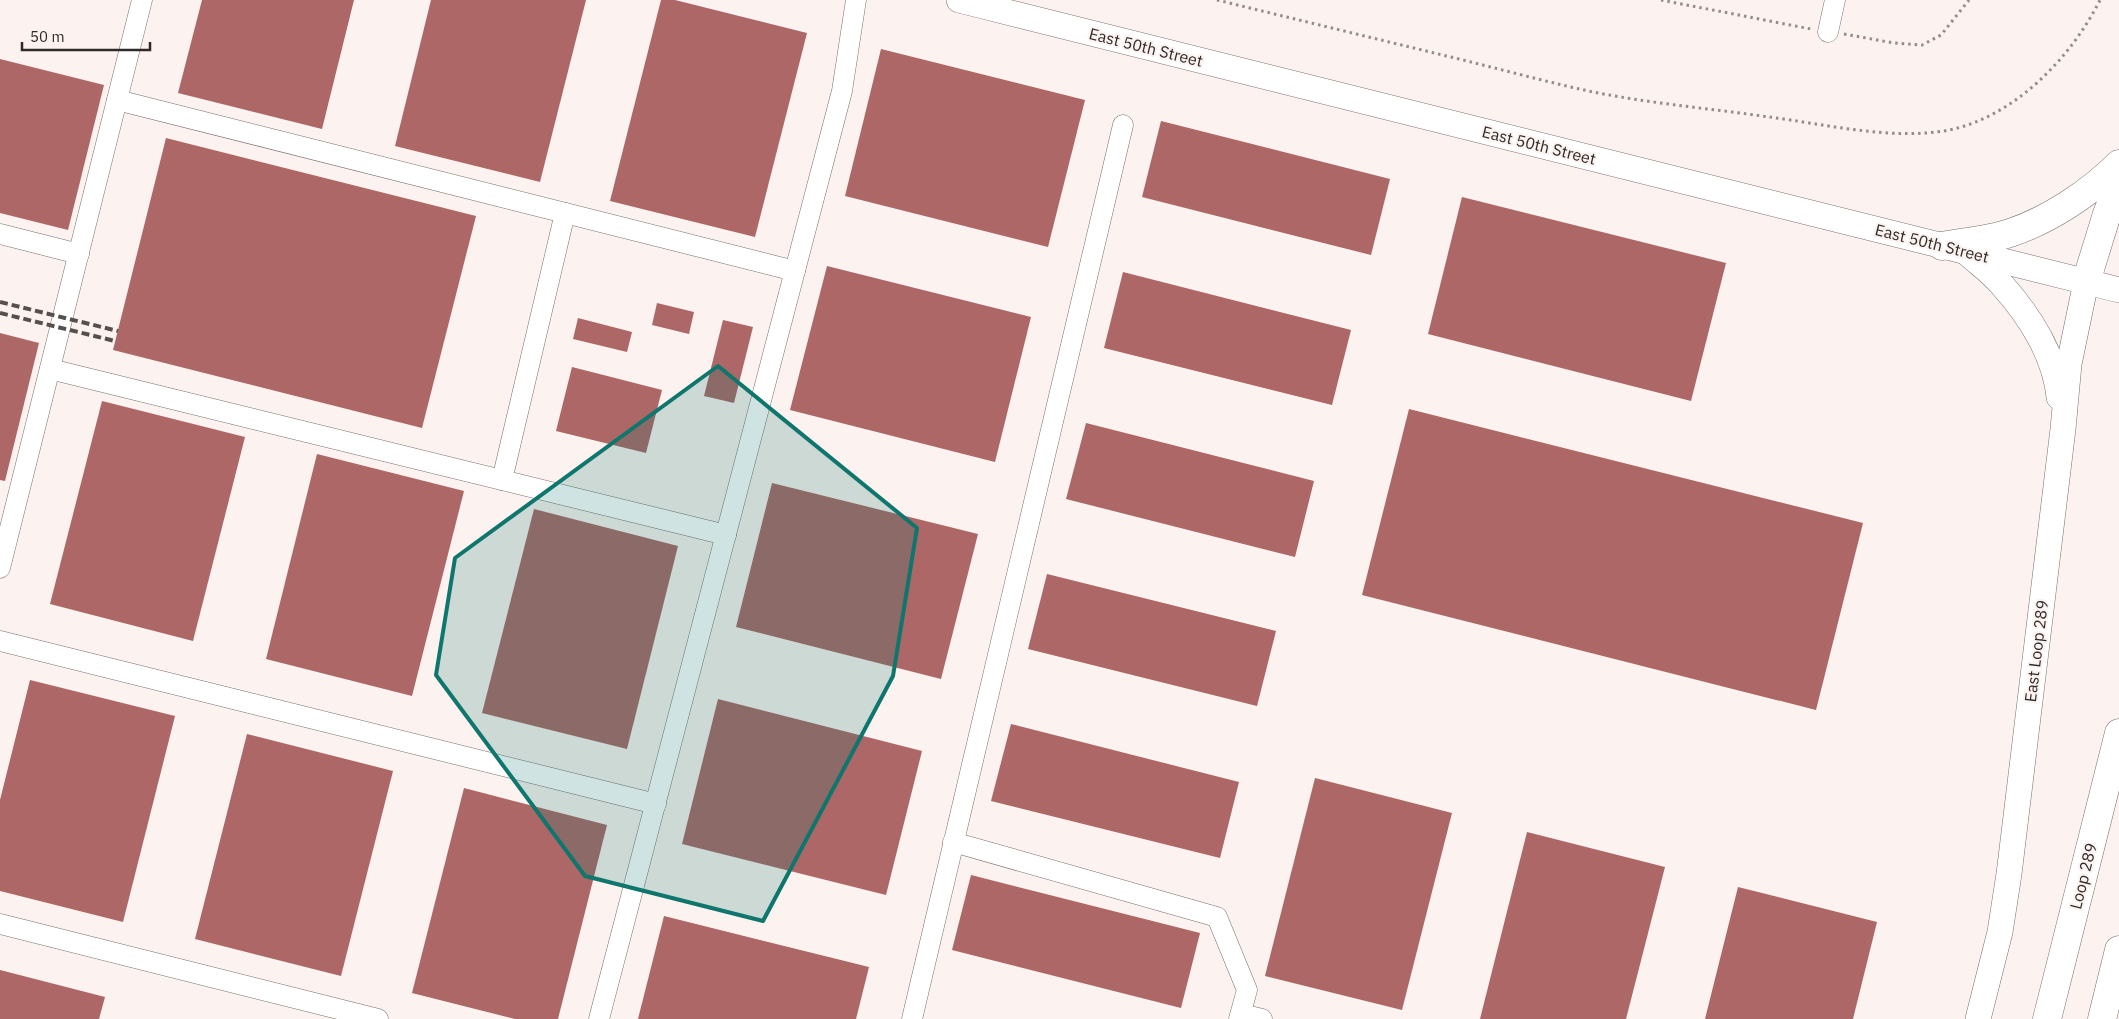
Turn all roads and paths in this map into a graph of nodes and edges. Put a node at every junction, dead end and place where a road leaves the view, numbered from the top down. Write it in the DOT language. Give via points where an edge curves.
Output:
graph roads {
  1 [pos="142,0"];
  2 [pos="856,0"];
  3 [pos="959,0"];
  4 [pos="1217,0"];
  5 [pos="1835,0"];
  6 [pos="2100,0"];
  7 [pos="1828,32"];
  8 [pos="117,100"];
  9 [pos="1123,125"];
  10 [pos="2119,164"];
  11 [pos="2119,183"];
  12 [pos="565,213"];
  13 [pos="0,234"];
  14 [pos="1954,249"];
  15 [pos="79,254"];
  16 [pos="795,271"];
  17 [pos="2086,282"];
  18 [pos="2119,290"];
  19 [pos="50,369"];
  20 [pos="2063,429"];
  21 [pos="502,480"];
  22 [pos="726,535"];
  23 [pos="4,538"];
  24 [pos="0,568"];
  25 [pos="0,641"];
  26 [pos="2119,733"];
  27 [pos="656,804"];
  28 [pos="953,842"];
  29 [pos="0,924"];
  30 [pos="2119,950"];
  31 [pos="1240,1016"];
  32 [pos="378,1019"];
  33 [pos="599,1019"];
  34 [pos="912,1019"];
  35 [pos="1262,1019"];
  36 [pos="1978,1019"];
  37 [pos="2047,1019"];
  38 [pos="2102,1019"];
  1 -- 8 [label="lane"];
  2 -- 16 [label="lane" via="842,91"];
  3 -- 14 [label="main road, East 50th Street"];
  4 -- 6 [label="path" via="1585,90 1861,130 1928,133 1951,130 2001,111 2042,78 2061,57"];
  5 -- 7 [label="lane"];
  8 -- 12 [label="lane"];
  8 -- 15 [label="lane"];
  9 -- 28 [label="lane"];
  10 -- 14 [label="highway" via="2048,216 2009,234"];
  11 -- 17 [label="highway"];
  12 -- 16 [label="lane"];
  12 -- 21 [label="lane"];
  13 -- 15 [label="lane"];
  14 -- 17 [label="main road, East 50th Street"];
  14 -- 20 [label="main road" via="2002,285 2045,347 2057,379"];
  15 -- 19 [label="lane"];
  16 -- 22 [label="lane"];
  17 -- 18 [label="main road, East 50th Street"];
  17 -- 20 [label="main road, East Loop 289" via="2069,364"];
  19 -- 21 [label="lane"];
  19 -- 23 [label="lane"];
  20 -- 36 [label="main road, East Loop 289" via="2009,874 2000,932"];
  21 -- 22 [label="lane"];
  22 -- 27 [label="lane"];
  23 -- 24 [label="lane"];
  25 -- 27 [label="lane"];
  26 -- 37 [label="highway, Loop 289"];
  27 -- 33 [label="lane"];
  28 -- 31 [label="lane" via="1217,916 1246,990"];
  28 -- 34 [label="lane"];
  29 -- 32 [label="lane"];
  30 -- 38 [label="highway"];
  31 -- 35 [label="lane"];
}
